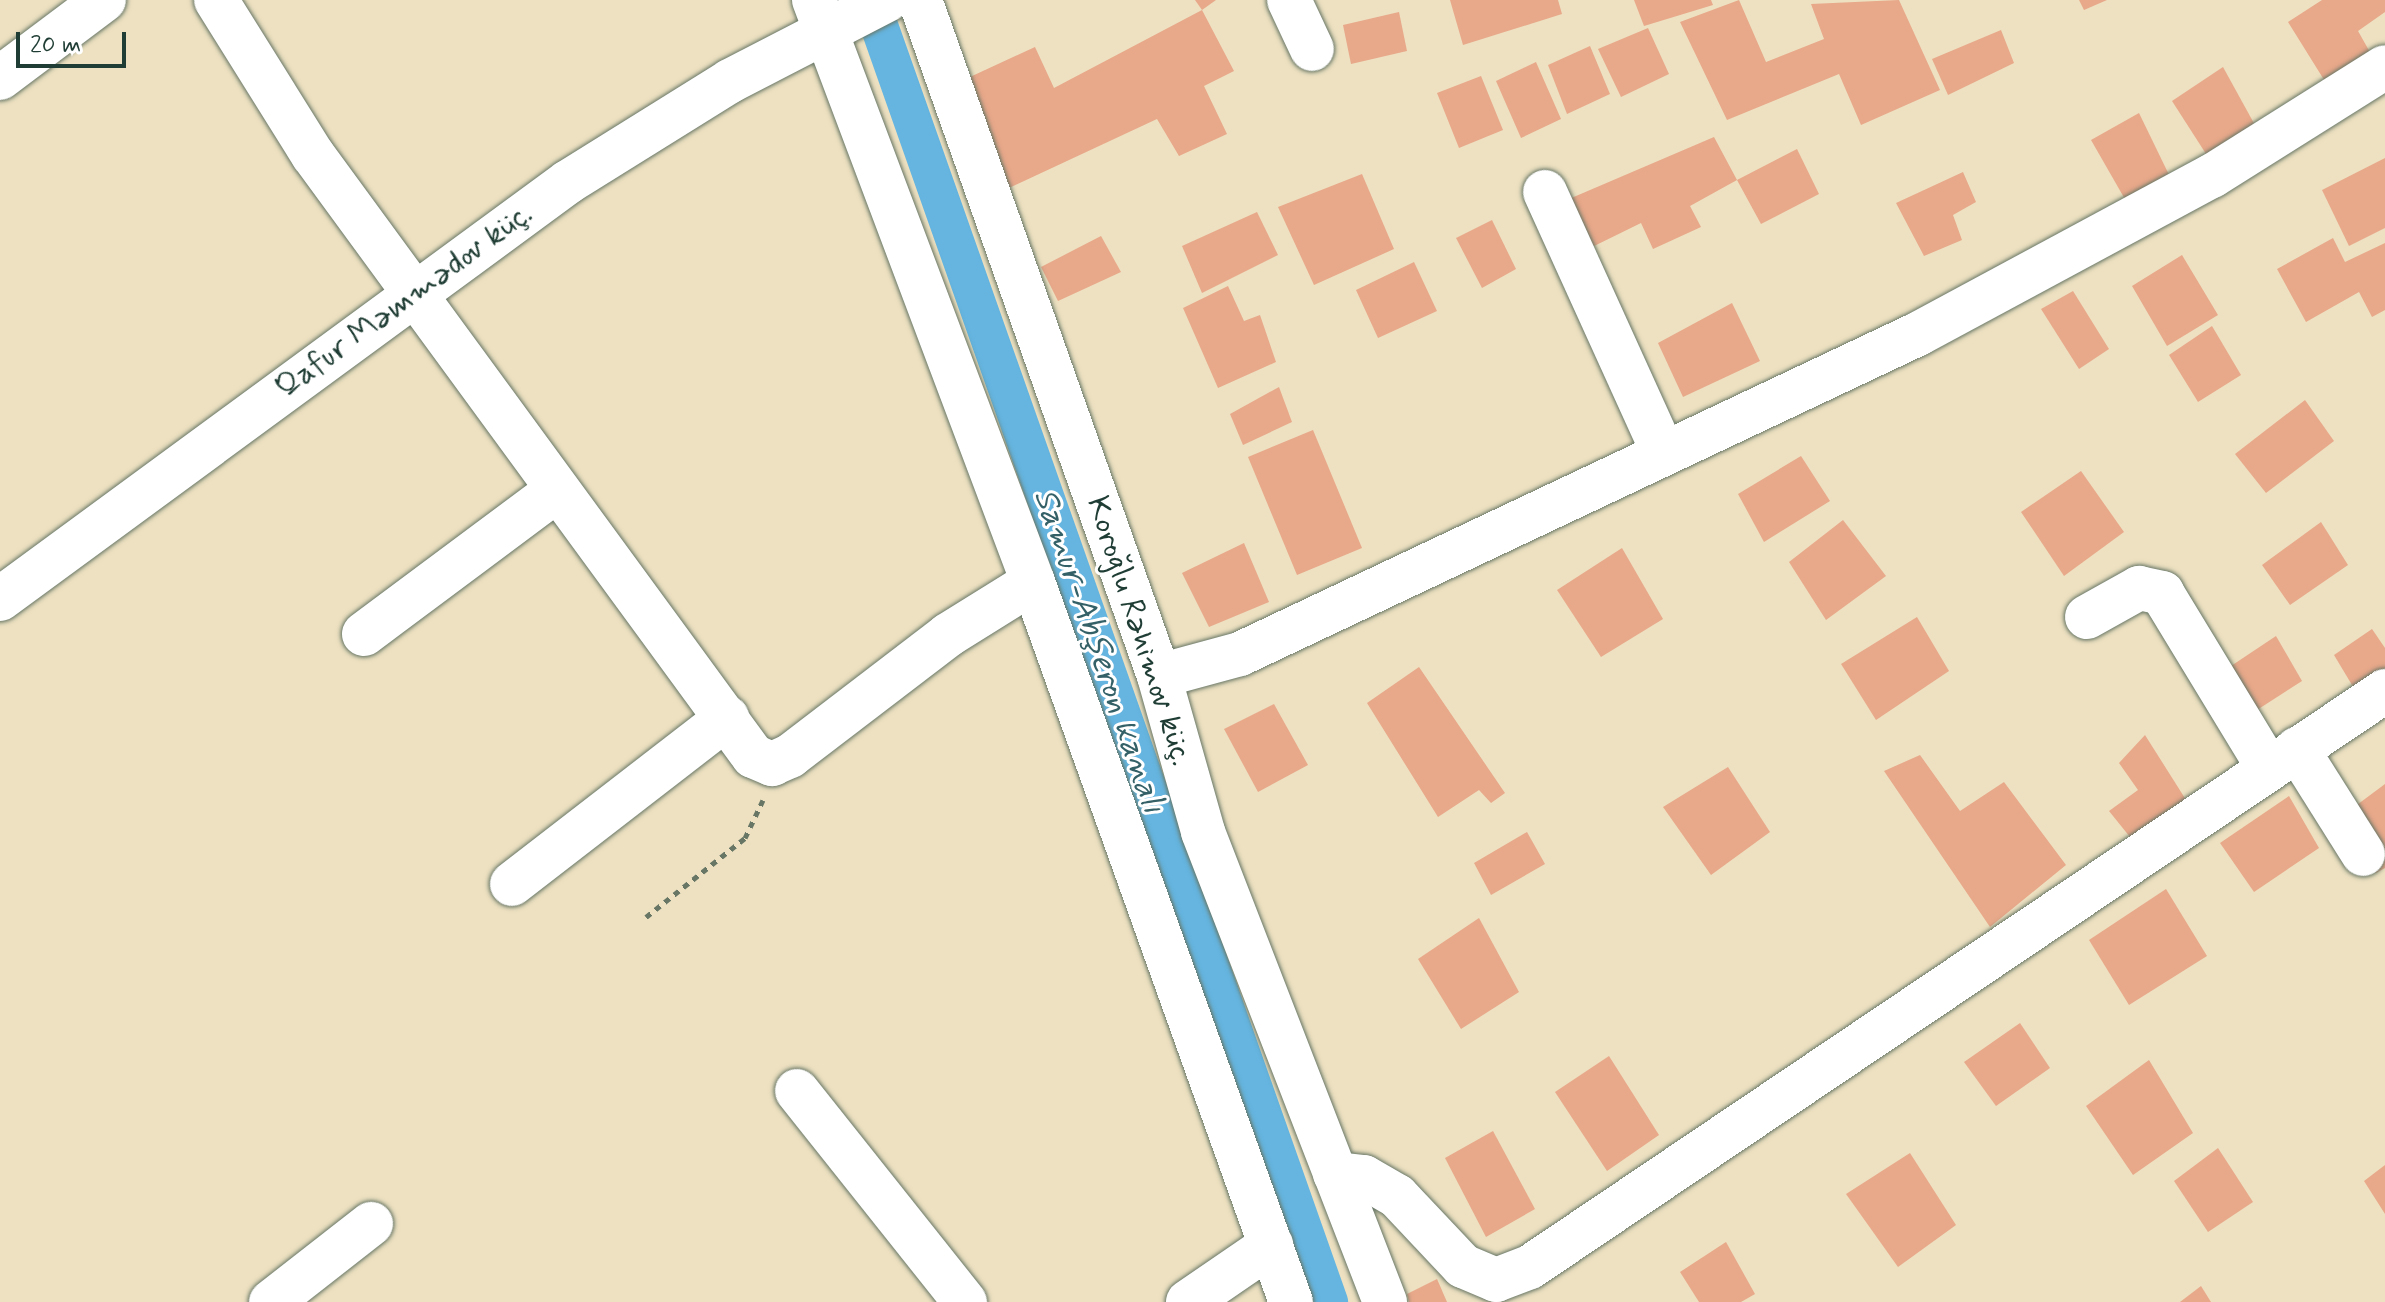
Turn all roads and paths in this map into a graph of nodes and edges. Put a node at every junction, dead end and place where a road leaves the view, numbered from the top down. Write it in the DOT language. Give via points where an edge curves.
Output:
graph roads {
  1 [pos="104,0"];
  2 [pos="216,0"];
  3 [pos="887,0"];
  4 [pos="920,0"];
  5 [pos="1289,0"];
  6 [pos="820,14"];
  7 [pos="1312,49"];
  8 [pos="2385,67"];
  9 [pos="0,78"];
  10 [pos="1545,192"];
  11 [pos="414,292"];
  12 [pos="1663,452"];
  13 [pos="556,491"];
  14 [pos="1033,582"];
  15 [pos="0,599"];
  16 [pos="2087,617"];
  17 [pos="364,634"];
  18 [pos="1159,676"];
  19 [pos="2385,691"];
  20 [pos="727,718"];
  21 [pos="2283,758"];
  22 [pos="772,764"];
  23 [pos="2363,854"];
  24 [pos="512,884"];
  25 [pos="646,917"];
  26 [pos="797,1091"];
  27 [pos="1335,1174"];
  28 [pos="371,1224"];
  29 [pos="1271,1245"];
  30 [pos="271,1302"];
  31 [pos="965,1302"];
  32 [pos="1188,1302"];
  33 [pos="1291,1302"];
  34 [pos="1385,1302"];
  1 -- 9 [label="street"];
  2 -- 11 [label="street" via="313,155"];
  3 -- 6 [label="street, Qafur Məmmədov küç."];
  4 -- 18 [label="street, Koroğlu Rəhimov küç."];
  5 -- 7 [label="street"];
  6 -- 11 [label="street, Qafur Məmmədov küç."];
  6 -- 14 [label="street"];
  8 -- 12 [label="street" via="2212,176 2048,267 1918,334"];
  10 -- 12 [label="street"];
  11 -- 13 [label="street"];
  11 -- 15 [label="street, Qafur Məmmədov küç."];
  12 -- 18 [label="street" via="1240,654"];
  13 -- 17 [label="street"];
  13 -- 20 [label="street"];
  14 -- 22 [label="street" via="972,618 790,756"];
  14 -- 29 [label="street"];
  16 -- 21 [label="street" via="2139,588 2162,593"];
  18 -- 27 [label="street, Koroğlu Rəhimov küç." via="1203,832"];
  19 -- 21 [label="street"];
  20 -- 22 [label="street" via="753,756"];
  20 -- 24 [label="street"];
  21 -- 23 [label="street"];
  21 -- 27 [label="street" via="1530,1267 1496,1280 1463,1266 1397,1196 1364,1177"];
  22 -- 25 [label="path" via="759,818 745,838"];
  26 -- 31 [label="street"];
  27 -- 34 [label="street, Koroğlu Rəhimov küç."];
  28 -- 30 [label="street"];
  29 -- 32 [label="street"];
  29 -- 33 [label="street"];
}
